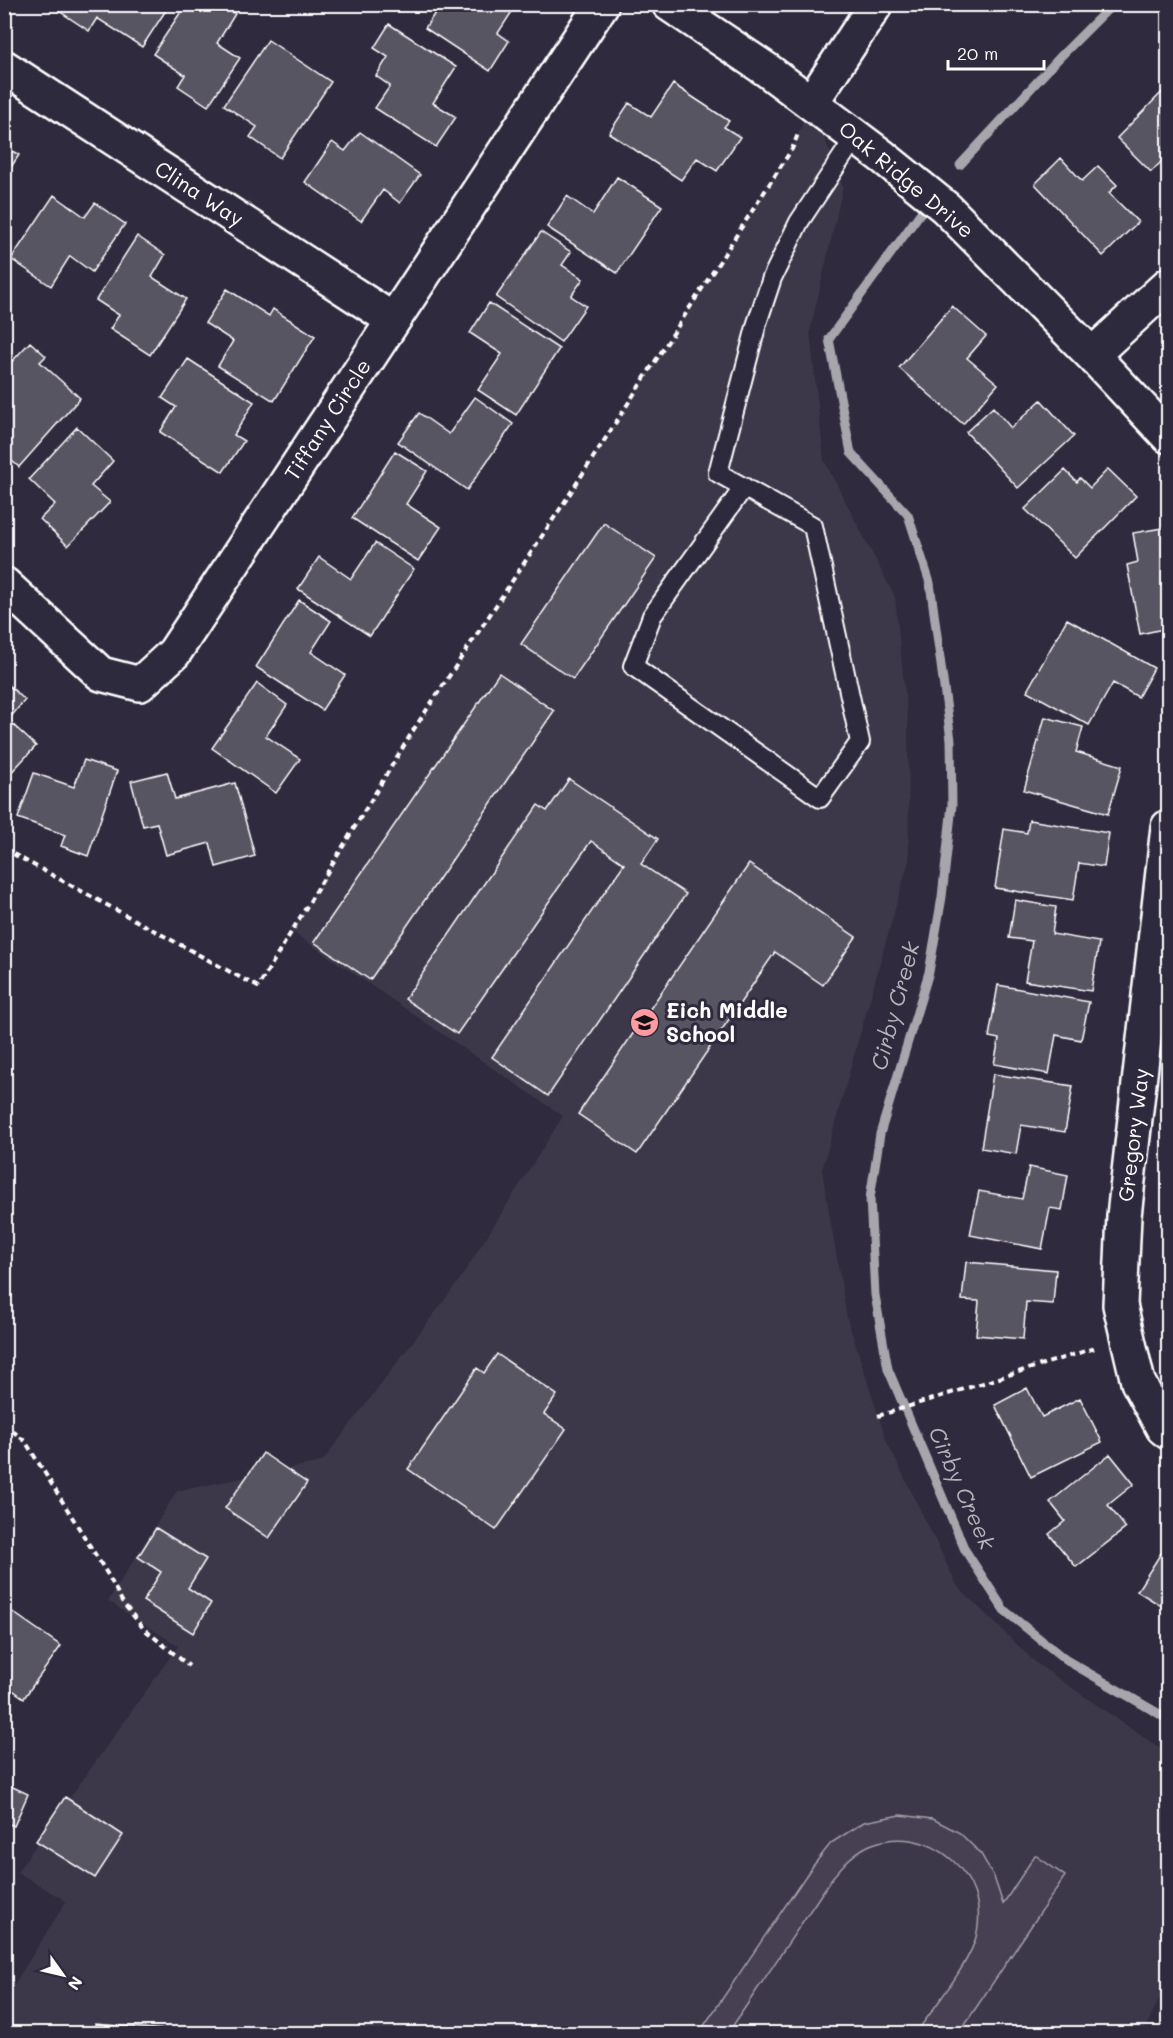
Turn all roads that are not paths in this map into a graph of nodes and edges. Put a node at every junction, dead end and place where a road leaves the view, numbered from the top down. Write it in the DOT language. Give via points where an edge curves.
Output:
graph roads {
  1 [pos="602,4"];
  2 [pos="669,4"];
  3 [pos="876,4"];
  4 [pos="4,67"];
  5 [pos="811,103"];
  6 [pos="856,136"];
  7 [pos="1168,285"];
  8 [pos="393,320"];
  9 [pos="1092,355"];
  10 [pos="1168,436"];
  11 [pos="744,487"];
  12 [pos="4,584"];
  13 [pos="1168,827"];
  14 [pos="1158,1017"];
  15 [pos="1168,1432"];
  1 -- 8 [label="street, Tiffany Circle"];
  2 -- 5 [label="street, Oak Ridge Drive"];
  3 -- 5 [label="street"];
  4 -- 8 [label="street, Clina Way"];
  5 -- 6 [label="street, Oak Ridge Drive"];
  6 -- 9 [label="street, Oak Ridge Drive" via="946,208"];
  6 -- 11 [label="lane" via="799,222 772,278 757,322 718,472"];
  7 -- 9 [label="street"];
  8 -- 12 [label="street, Tiffany Circle" via="174,653 140,684 101,674"];
  9 -- 10 [label="street, Oak Ridge Drive"];
  11 -- 11 [label="lane" via="652,616 633,666 820,798 860,742 813,526"];
  13 -- 14 [label="street, Gregory Way"];
  14 -- 15 [label="street, Gregory Way" via="1124,1216 1120,1305 1138,1382"];
}
